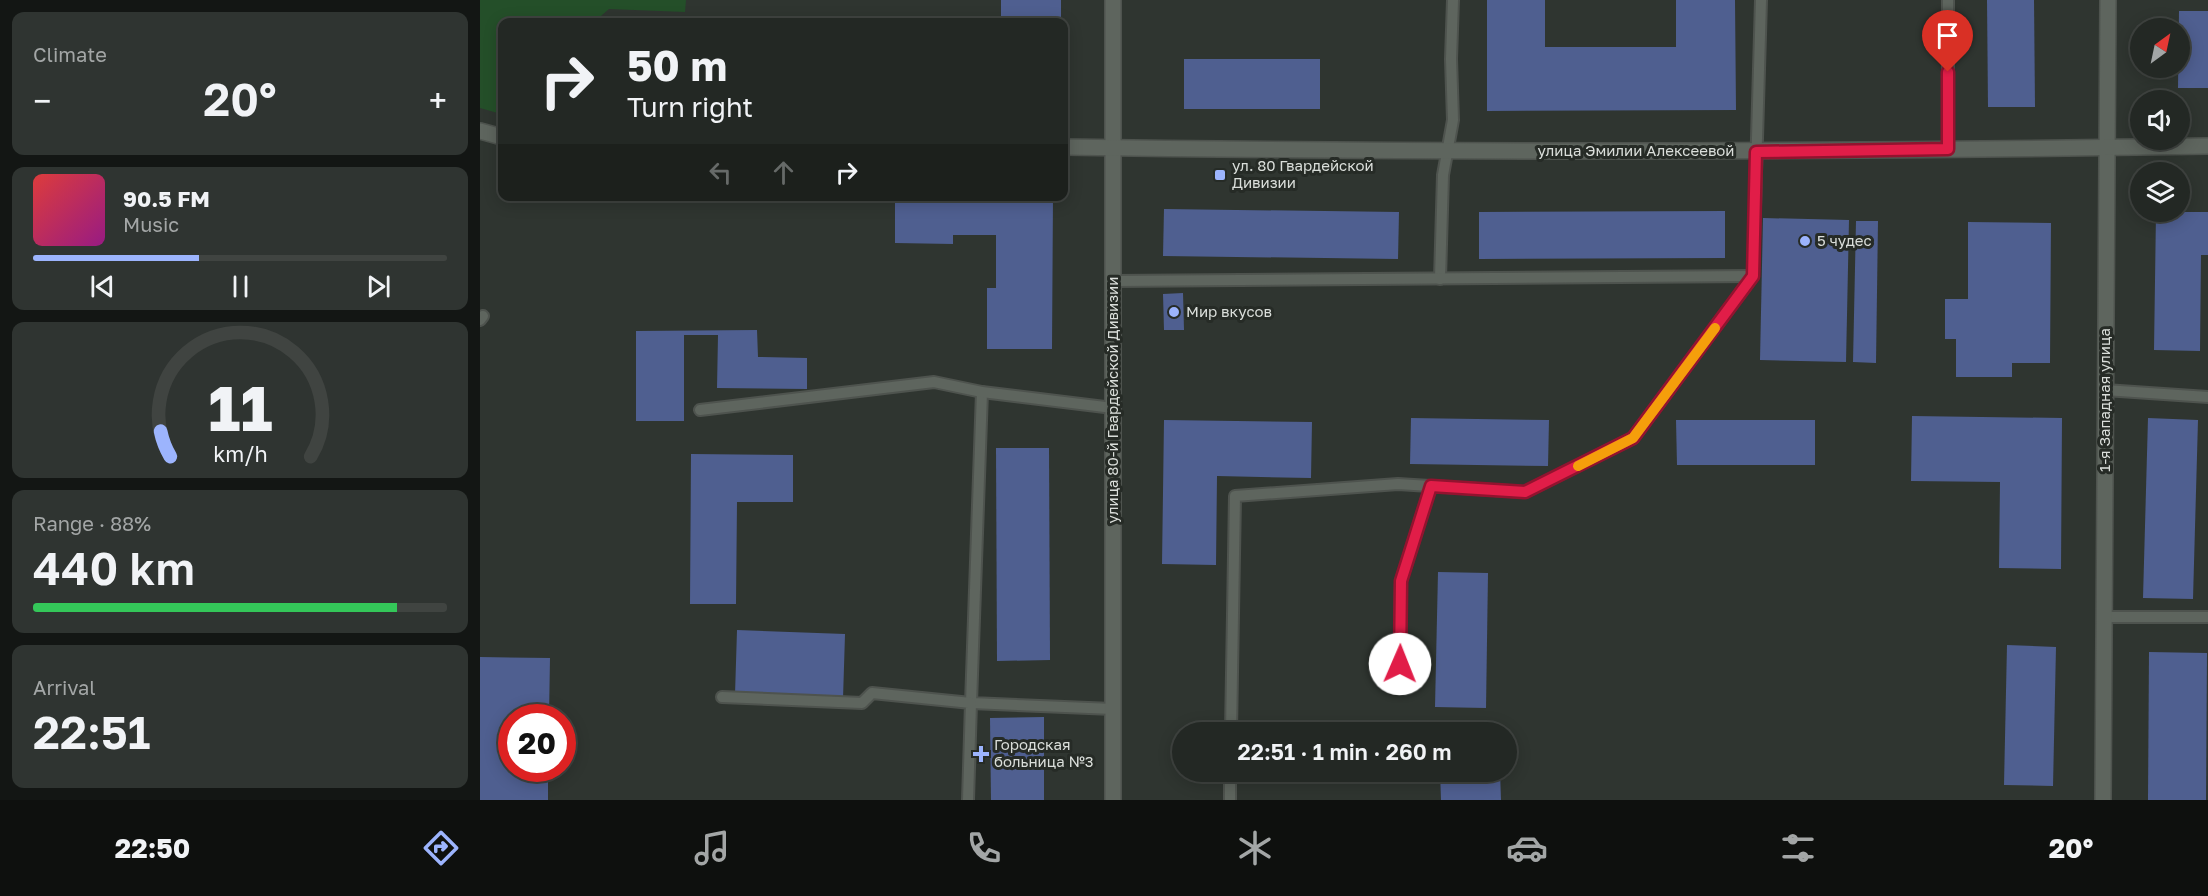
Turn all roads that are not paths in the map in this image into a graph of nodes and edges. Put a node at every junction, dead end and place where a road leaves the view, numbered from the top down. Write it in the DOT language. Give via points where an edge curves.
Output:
graph roads {
  1 [pos="1113,0"];
  2 [pos="1453,0"];
  3 [pos="1761,0"];
  4 [pos="1947,0"];
  5 [pos="2108,0"];
  6 [pos="480,131"];
  7 [pos="498,136"];
  8 [pos="2208,146"];
  9 [pos="1068,147"];
  10 [pos="1113,148"];
  11 [pos="2106,148"];
  12 [pos="1948,149"];
  13 [pos="1446,150"];
  14 [pos="1756,152"];
  15 [pos="1753,276"];
  16 [pos="1440,279"];
  17 [pos="1114,281"];
  18 [pos="2105,390"];
  19 [pos="982,392"];
  20 [pos="2208,397"];
  21 [pos="1113,408"];
  22 [pos="700,410"];
  23 [pos="1431,486"];
  24 [pos="2104,617"];
  25 [pos="2208,617"];
  26 [pos="1399,685"];
  27 [pos="722,697"];
  28 [pos="972,704"];
  29 [pos="1113,709"];
  30 [pos="1231,722"];
  31 [pos="1230,782"];
  32 [pos="968,800"];
  33 [pos="1113,800"];
  34 [pos="1230,800"];
  35 [pos="2103,800"];
  1 -- 10 [label="street, улица 80-й Гвардейской Дивизии"];
  2 -- 13 [label="lane" via="1453,120"];
  3 -- 14 [label="lane"];
  4 -- 12 [label="lane"];
  5 -- 11 [label="street, 1-я Западная улица"];
  6 -- 7 [label="street"];
  8 -- 11 [label="street, улица Эмилии Алексеевой"];
  9 -- 10 [label="street, улица Эмилии Алексеевой"];
  10 -- 13 [label="street, улица Эмилии Алексеевой"];
  10 -- 17 [label="street, улица 80-й Гвардейской Дивизии"];
  11 -- 12 [label="street, улица Эмилии Алексеевой"];
  11 -- 18 [label="street, 1-я Западная улица"];
  12 -- 14 [label="street, улица Эмилии Алексеевой"];
  13 -- 14 [label="street, улица Эмилии Алексеевой"];
  13 -- 16 [label="lane"];
  14 -- 15 [label="lane"];
  15 -- 16 [label="lane"];
  15 -- 23 [label="lane" via="1633,438 1525,492"];
  16 -- 17 [label="lane"];
  17 -- 21 [label="street, улица 80-й Гвардейской Дивизии"];
  18 -- 20 [label="lane"];
  18 -- 24 [label="street, 1-я Западная улица"];
  19 -- 21 [label="lane"];
  19 -- 22 [label="lane" via="934,382"];
  19 -- 28 [label="lane"];
  21 -- 29 [label="street, улица 80-й Гвардейской Дивизии"];
  23 -- 26 [label="lane" via="1401,581"];
  23 -- 30 [label="lane" via="1398,484 1235,496"];
  24 -- 25 [label="lane"];
  24 -- 35 [label="street, 1-я Западная улица"];
  27 -- 28 [label="lane" via="862,703 872,693"];
  28 -- 29 [label="lane"];
  28 -- 32 [label="lane"];
  29 -- 33 [label="street, улица 80-й Гвардейской Дивизии"];
  31 -- 34 [label="lane"];
}
